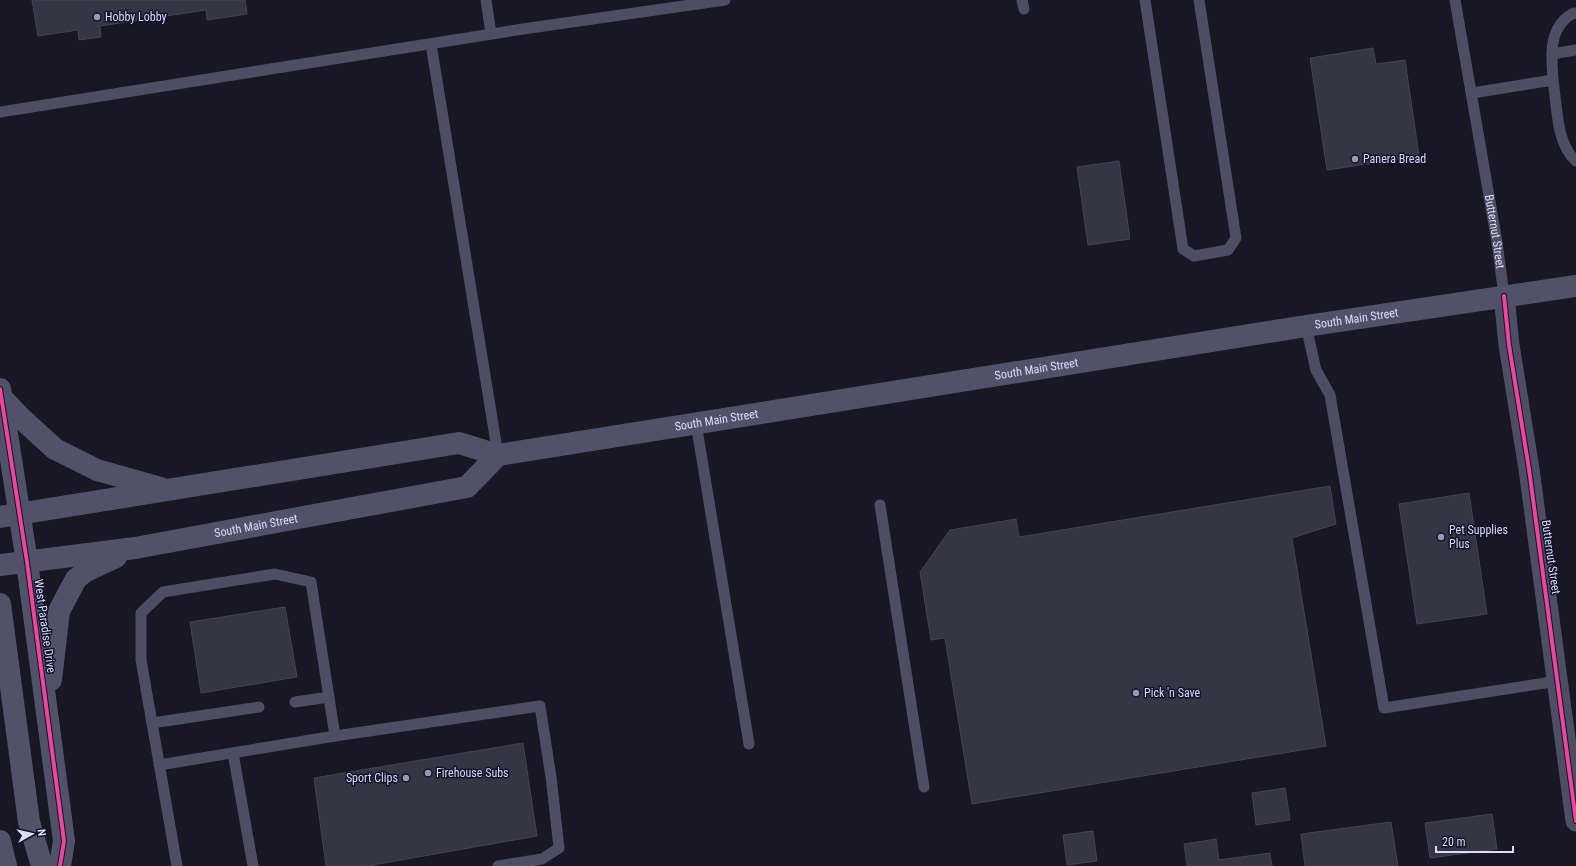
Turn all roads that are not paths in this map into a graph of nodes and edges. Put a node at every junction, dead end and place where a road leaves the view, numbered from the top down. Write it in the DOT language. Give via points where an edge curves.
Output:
graph roads {
  1 [pos="486,0"];
  2 [pos="725,0"];
  3 [pos="1145,0"];
  4 [pos="1199,0"];
  5 [pos="1455,0"];
  6 [pos="1576,13"];
  7 [pos="492,34"];
  8 [pos="431,44"];
  9 [pos="1576,50"];
  10 [pos="1552,54"];
  11 [pos="1553,80"];
  12 [pos="1472,93"];
  13 [pos="0,112"];
  14 [pos="1576,161"];
  15 [pos="1576,286"];
  16 [pos="1504,296"];
  17 [pos="1306,326"];
  18 [pos="1,393"];
  19 [pos="696,423"];
  20 [pos="498,455"];
  21 [pos="168,490"];
  22 [pos="880,505"];
  23 [pos="9,515"];
  24 [pos="135,548"];
  25 [pos="26,562"];
  26 [pos="0,565"];
  27 [pos="0,604"];
  28 [pos="1558,681"];
  29 [pos="329,697"];
  30 [pos="295,702"];
  31 [pos="260,707"];
  32 [pos="47,711"];
  33 [pos="152,723"];
  34 [pos="335,736"];
  35 [pos="749,744"];
  36 [pos="233,753"];
  37 [pos="159,764"];
  38 [pos="924,787"];
  39 [pos="1576,821"];
  40 [pos="0,841"];
  41 [pos="6,866"];
  42 [pos="42,866"];
  43 [pos="60,866"];
  44 [pos="177,866"];
  45 [pos="253,866"];
  46 [pos="498,866"];
  1 -- 7 [label="lane"];
  2 -- 7 [label="lane"];
  3 -- 4 [label="lane" via="1183,249 1194,256 1228,250 1236,238"];
  5 -- 12 [label="lane, Butternut Street"];
  6 -- 10 [label="lane" via="1562,22 1555,35"];
  7 -- 8 [label="lane"];
  8 -- 13 [label="lane"];
  8 -- 20 [label="lane"];
  9 -- 10 [label="lane"];
  10 -- 11 [label="lane"];
  11 -- 12 [label="lane"];
  11 -- 14 [label="lane" via="1562,139"];
  12 -- 16 [label="lane, Butternut Street"];
  15 -- 16 [label="main road, South Main Street"];
  16 -- 17 [label="main road, South Main Street"];
  16 -- 28 [label="street, Butternut Street"];
  17 -- 19 [label="main road, South Main Street"];
  17 -- 28 [label="lane" via="1316,370 1330,395 1384,708"];
  18 -- 21 [label="main road" via="22,419 55,449 97,470"];
  18 -- 23 [label="main road, West Paradise Drive"];
  19 -- 20 [label="main road, South Main Street"];
  19 -- 35 [label="lane"];
  20 -- 21 [label="main road, South Main Street" via="459,443"];
  20 -- 24 [label="main road, South Main Street" via="467,487"];
  21 -- 23 [label="main road, South Main Street"];
  22 -- 38 [label="lane"];
  23 -- 25 [label="main road, West Paradise Drive"];
  24 -- 25 [label="main road, South Main Street"];
  24 -- 32 [label="main road" via="86,571 76,579 59,611"];
  25 -- 26 [label="main road, South Main Street"];
  25 -- 32 [label="main road, West Paradise Drive"];
  27 -- 42 [label="main road" via="29,822"];
  28 -- 39 [label="street, Butternut Street"];
  29 -- 30 [label="lane"];
  29 -- 33 [label="lane" via="311,582 275,574 163,592 141,613 141,660"];
  29 -- 34 [label="lane"];
  31 -- 33 [label="lane"];
  32 -- 43 [label="main road, West Paradise Drive" via="64,842"];
  33 -- 37 [label="lane"];
  34 -- 36 [label="lane"];
  34 -- 46 [label="lane" via="540,706 559,848 542,859"];
  36 -- 37 [label="lane"];
  36 -- 45 [label="lane"];
  37 -- 44 [label="lane"];
  40 -- 41 [label="main road"];
}
